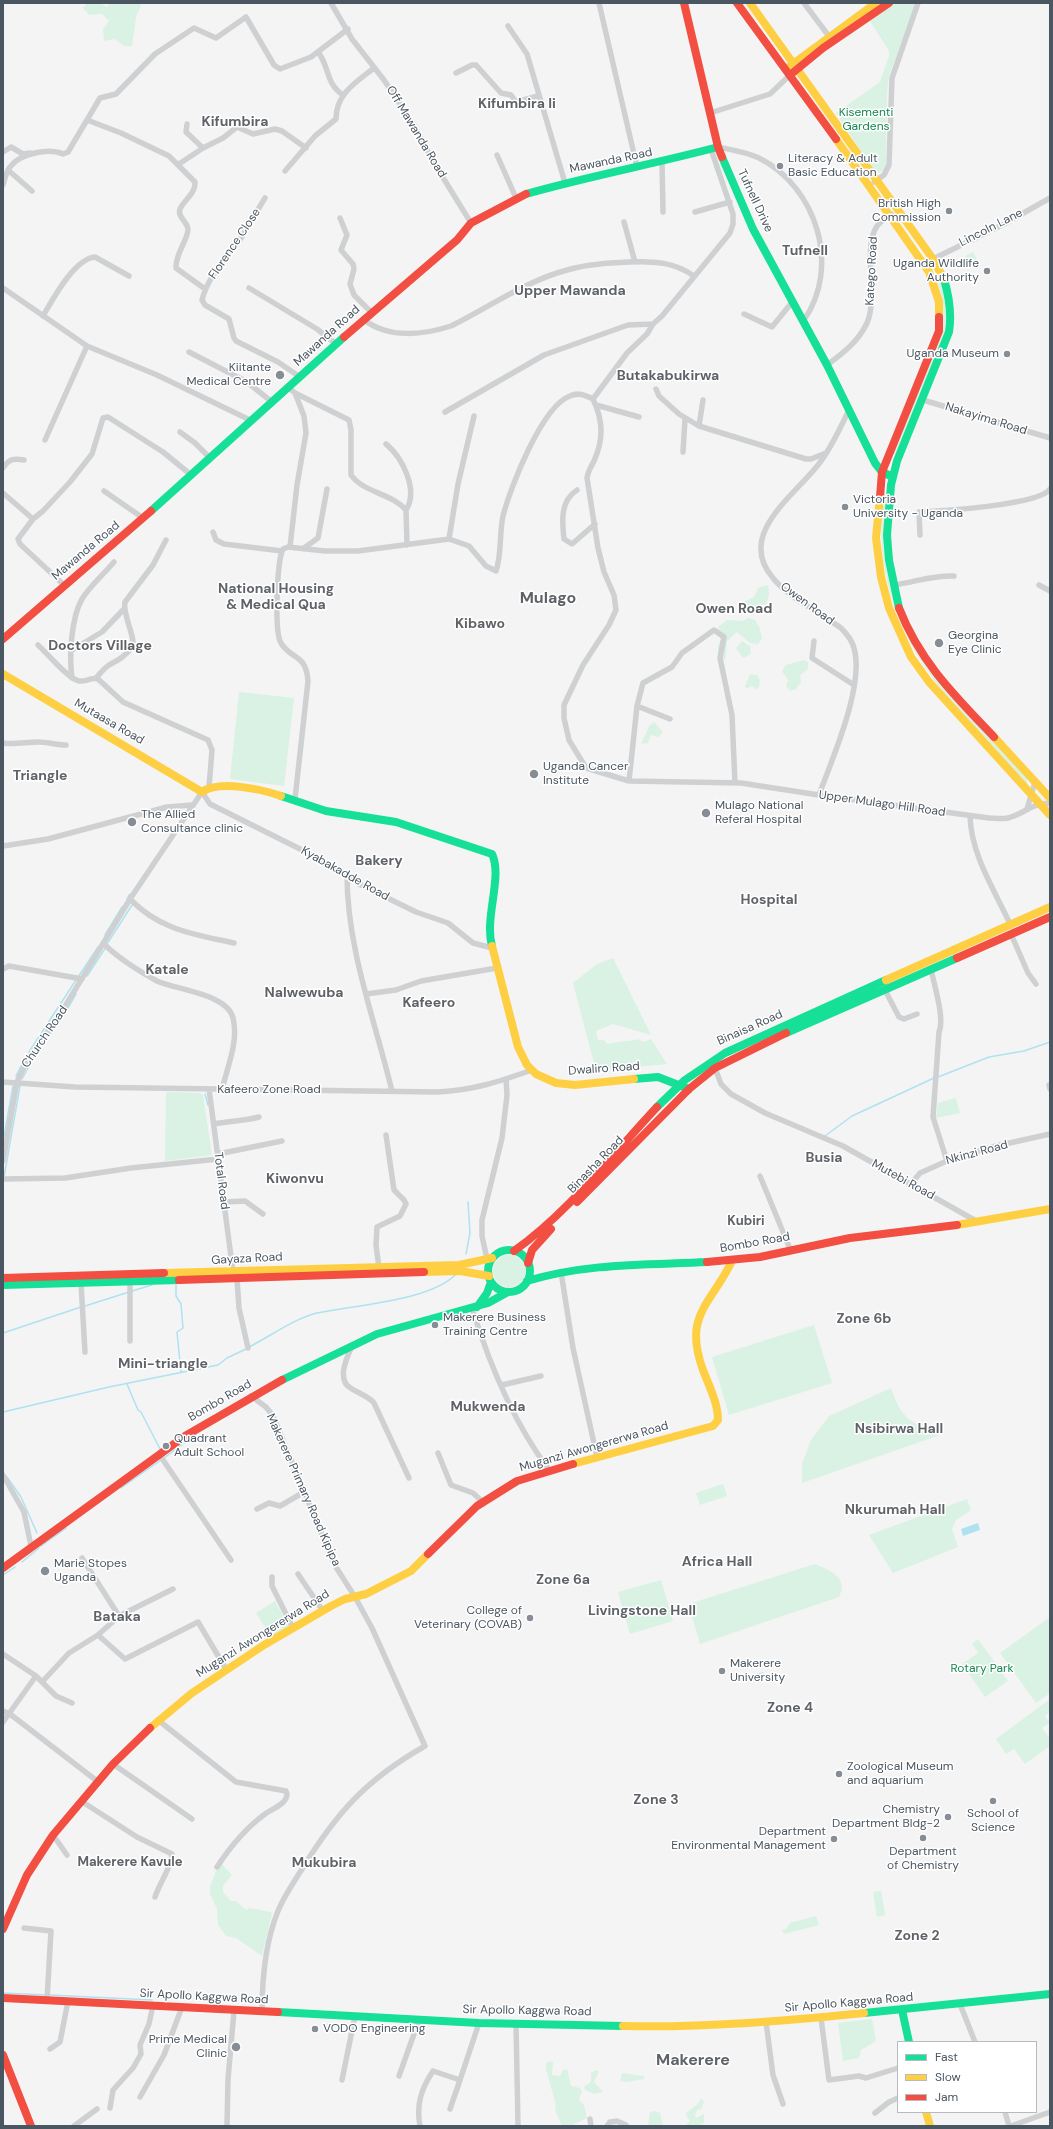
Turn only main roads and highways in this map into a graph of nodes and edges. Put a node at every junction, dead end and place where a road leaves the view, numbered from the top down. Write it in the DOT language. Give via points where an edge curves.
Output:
graph roads {
  1 [pos="684,3"];
  2 [pos="737,3"];
  3 [pos="750,3"];
  4 [pos="876,3"];
  5 [pos="889,3"];
  6 [pos="831,38"];
  7 [pos="790,71"];
  8 [pos="715,148"];
  9 [pos="889,455"];
  10 [pos="898,458"];
  11 [pos="874,459"];
  12 [pos="882,472"];
  13 [pos="893,477"];
  14 [pos="3,639"];
  15 [pos="3,674"];
  16 [pos="942,681"];
  17 [pos="935,689"];
  18 [pos="206,789"];
  19 [pos="1050,798"];
  20 [pos="1050,815"];
  21 [pos="1050,907"];
  22 [pos="1050,917"];
  23 [pos="678,1085"];
  24 [pos="689,1089"];
  25 [pos="1050,1209"];
  26 [pos="514,1250"];
  27 [pos="490,1259"];
  28 [pos="732,1260"];
  29 [pos="529,1266"];
  30 [pos="235,1275"];
  31 [pos="544,1275"];
  32 [pos="3,1278"];
  33 [pos="490,1279"];
  34 [pos="527,1281"];
  35 [pos="3,1285"];
  36 [pos="508,1292"];
  37 [pos="474,1307"];
  38 [pos="3,1568"];
  39 [pos="3,1929"];
  40 [pos="1050,1994"];
  41 [pos="3,1998"];
  42 [pos="902,2010"];
  43 [pos="909,2041"];
  44 [pos="3,2055"];
  45 [pos="926,2113"];
  46 [pos="31,2126"];
  47 [pos="930,2126"];
  1 -- 8 [label="main road, Tufnell Drive" via="710,113"];
  2 -- 7 [label="main road"];
  3 -- 7 [label="main road"];
  4 -- 6 [label="main road"];
  5 -- 6 [label="main road"];
  6 -- 7 [label="main road"];
  7 -- 9 [label="main road" via="924,265 939,302 939,331"];
  7 -- 10 [label="main road" via="899,209 933,259 949,295 951,321 944,349"];
  8 -- 11 [label="main road, Tufnell Drive" via="747,217 804,320"];
  8 -- 14 [label="main road, Mawanda Road" via="565,183 516,198 471,223 456,240 363,319 300,377 292,390 272,402"];
  9 -- 10 [label="main road"];
  9 -- 11 [label="main road"];
  9 -- 12 [label="main road"];
  10 -- 13 [label="main road"];
  11 -- 12 [label="main road, Tufnell Drive"];
  12 -- 13 [label="main road"];
  12 -- 17 [label="main road" via="876,538 881,577 889,608 902,640 911,657"];
  13 -- 16 [label="main road" via="887,527 894,585 914,640 921,654"];
  15 -- 18 [label="main road, Mutaasa Road"];
  16 -- 17 [label="main road"];
  16 -- 19 [label="main road"];
  17 -- 20 [label="main road"];
  18 -- 23 [label="main road, Dwaliro Road" via="223,786 264,790 326,811 396,822 492,854 496,862 489,926 492,948 518,1047 532,1070 546,1080 564,1084 593,1084 658,1077"];
  21 -- 23 [label="main road, Binaisa Road" via="734,1048 708,1061"];
  22 -- 24 [label="main road, Binaisa Road" via="738,1054"];
  23 -- 24 [label="main road, Dwaliro Road"];
  23 -- 26 [label="main road, Binaisa Road" via="562,1210 538,1234"];
  24 -- 29 [label="main road, Binasha Road" via="540,1240 531,1253"];
  25 -- 28 [label="main road, Bombo Road" via="980,1223 849,1238"];
  26 -- 27 [label="main road" via="504,1250"];
  26 -- 29 [label="main road" via="522,1255"];
  27 -- 30 [label="main road, Gayaza Road" via="459,1265 319,1268"];
  27 -- 33 [label="main road"];
  28 -- 31 [label="main road, Bombo Road" via="610,1265"];
  28 -- 39 [label="main road, Muganzi Awongererwa Road" via="700,1314 694,1332 719,1417 713,1426 517,1481 483,1502 461,1520 414,1569 366,1594 340,1601 323,1610 226,1669 158,1720 97,1781 53,1835 27,1875"];
  29 -- 31 [label="main road"];
  29 -- 34 [label="main road"];
  30 -- 32 [label="main road, Gayaza Road"];
  30 -- 33 [label="main road, Gayaza Road" via="460,1271"];
  30 -- 35 [label="main road, Gayaza Road"];
  31 -- 34 [label="main road, Bombo Road"];
  33 -- 36 [label="main road" via="496,1287"];
  33 -- 37 [label="main road" via="487,1294"];
  34 -- 36 [label="main road" via="517,1290"];
  36 -- 37 [label="main road, Bombo Road" via="493,1301"];
  37 -- 38 [label="main road, Bombo Road" via="377,1334 252,1396 185,1436"];
  40 -- 42 [label="main road, Sir Apollo Kaggwa Road"];
  41 -- 42 [label="main road, Sir Apollo Kaggwa Road" via="478,2023 667,2027 766,2022"];
  42 -- 43 [label="main road"];
  44 -- 46 [label="main road"];
  45 -- 47 [label="main road"];
}
